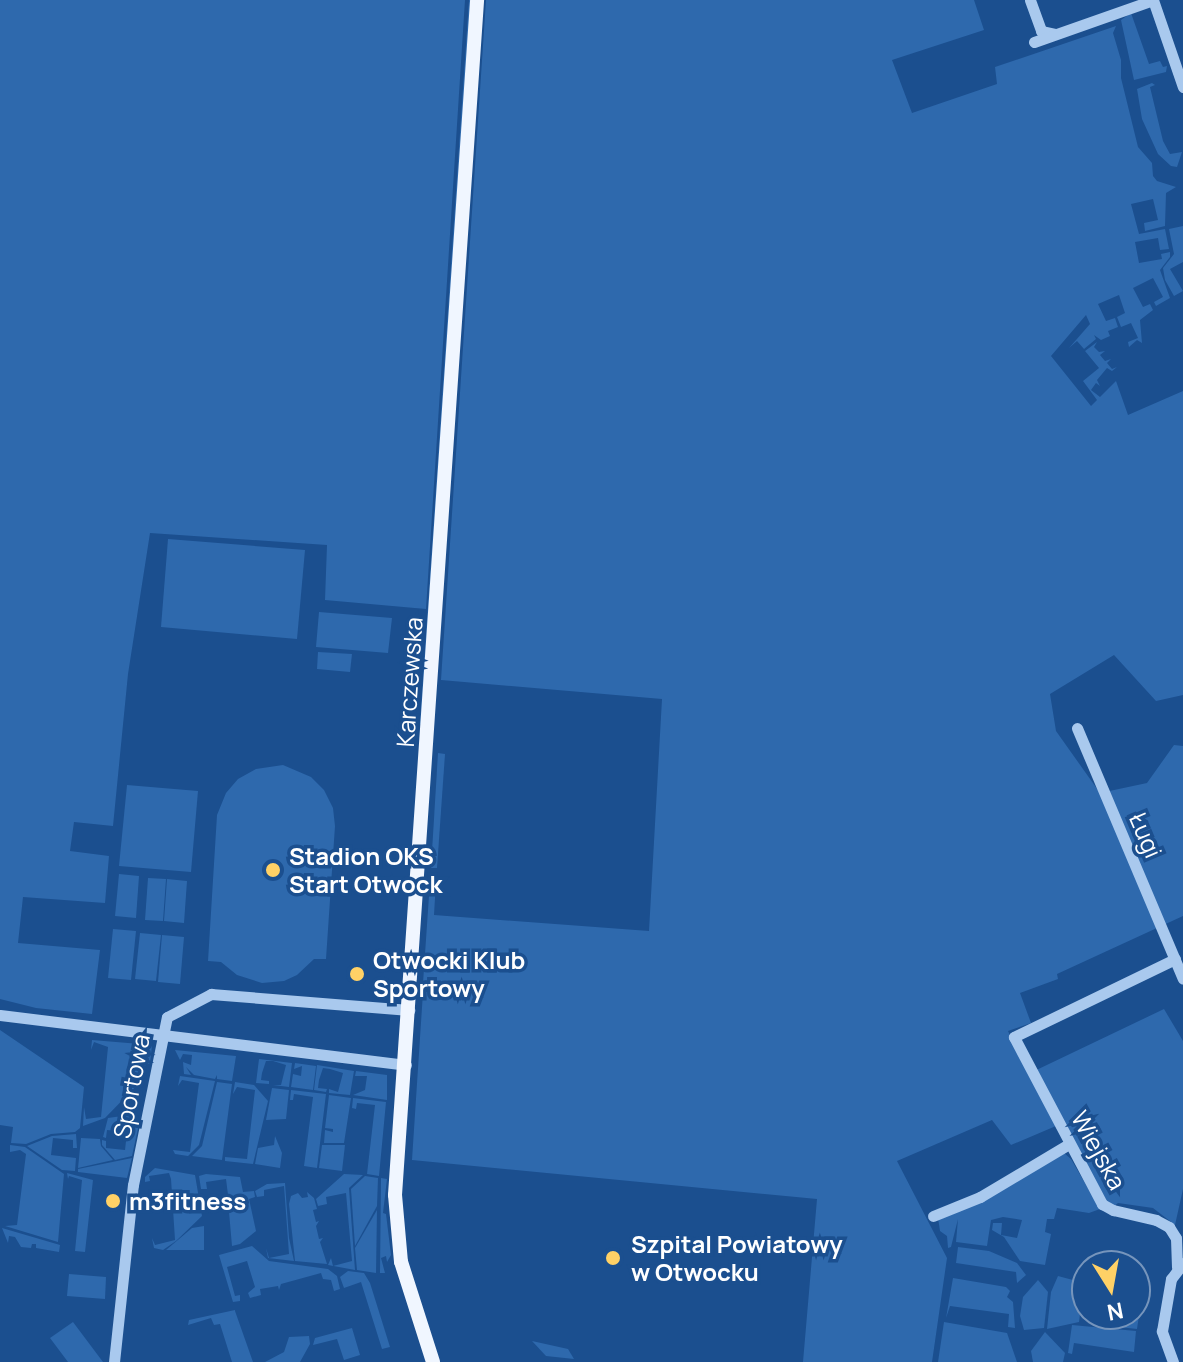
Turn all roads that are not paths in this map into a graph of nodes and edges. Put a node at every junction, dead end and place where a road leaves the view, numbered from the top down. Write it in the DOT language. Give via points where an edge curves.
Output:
graph roads {
  1 [pos="477,0"];
  2 [pos="1030,0"];
  3 [pos="1153,0"];
  4 [pos="1055,34"];
  5 [pos="1034,42"];
  6 [pos="1183,87"];
  7 [pos="1077,728"];
  8 [pos="1175,959"];
  9 [pos="1183,979"];
  10 [pos="409,1010"];
  11 [pos="0,1015"];
  12 [pos="164,1035"];
  13 [pos="406,1065"];
  14 [pos="1069,1144"];
  15 [pos="933,1216"];
  16 [pos="1180,1265"];
  17 [pos="114,1362"];
  18 [pos="433,1362"];
  19 [pos="1173,1362"];
  1 -- 10 [label="main road, Karczewska"];
  2 -- 4 [label="street" via="1041,31"];
  3 -- 4 [label="street"];
  3 -- 6 [label="street"];
  4 -- 5 [label="street"];
  7 -- 8 [label="street, Ługi"];
  8 -- 9 [label="street, Ługi"];
  8 -- 14 [label="street, Wiejska" via="1014,1037"];
  10 -- 12 [label="street, Sportowa" via="211,994 167,1017"];
  10 -- 13 [label="main road, Karczewska"];
  11 -- 12 [label="street"];
  12 -- 13 [label="street"];
  12 -- 17 [label="street, Sportowa" via="133,1185"];
  13 -- 18 [label="main road, Karczewska" via="395,1195 397,1237"];
  14 -- 15 [label="street" via="980,1197"];
  14 -- 16 [label="street, Wiejska" via="1102,1204 1172,1229"];
  16 -- 19 [label="street" via="1169,1285 1163,1342"];
}
